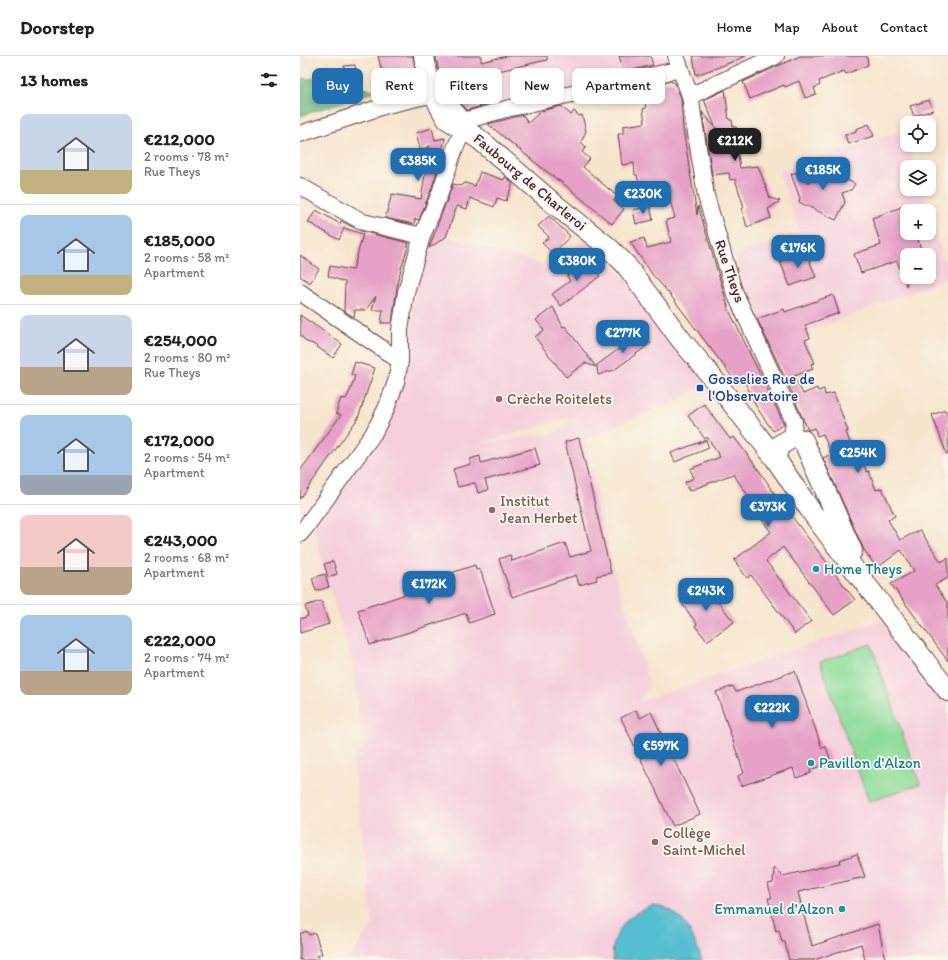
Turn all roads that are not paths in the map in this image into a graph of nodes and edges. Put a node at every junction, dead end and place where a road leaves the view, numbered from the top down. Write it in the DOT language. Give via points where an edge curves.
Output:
graph roads {
  1 [pos="424,56"];
  2 [pos="776,56"];
  3 [pos="678,63"];
  4 [pos="435,95"];
  5 [pos="690,96"];
  6 [pos="440,104"];
  7 [pos="464,125"];
  8 [pos="300,134"];
  9 [pos="300,186"];
  10 [pos="422,236"];
  11 [pos="300,292"];
  12 [pos="400,361"];
  13 [pos="778,447"];
  14 [pos="819,475"];
  15 [pos="795,486"];
  16 [pos="300,534"];
  17 [pos="948,678"];
  18 [pos="948,691"];
  1 -- 4 [label="main road, Faubourg de Charleroi" via="428,79"];
  2 -- 5 [label="street"];
  3 -- 5 [label="street, Rue Theys"];
  3 -- 7 [label="street" via="502,110"];
  4 -- 8 [label="street" via="387,105"];
  5 -- 13 [label="street, Rue Theys" via="706,196 734,291 794,422"];
  6 -- 7 [label="main road, Faubourg de Charleroi" via="447,119"];
  7 -- 10 [label="street"];
  7 -- 13 [label="main road, Faubourg de Charleroi" via="626,265 707,371"];
  9 -- 10 [label="street" via="363,222"];
  10 -- 12 [label="street" via="406,292 400,330"];
  11 -- 12 [label="street"];
  12 -- 16 [label="street" via="396,382 373,434"];
  13 -- 14 [label="main road" via="803,440"];
  13 -- 15 [label="main road, Faubourg de Charleroi"];
  14 -- 15 [label="main road" via="814,483 806,488"];
  14 -- 17 [label="main road" via="857,560"];
  15 -- 18 [label="main road, Faubourg de Charleroi" via="851,565"];
}
